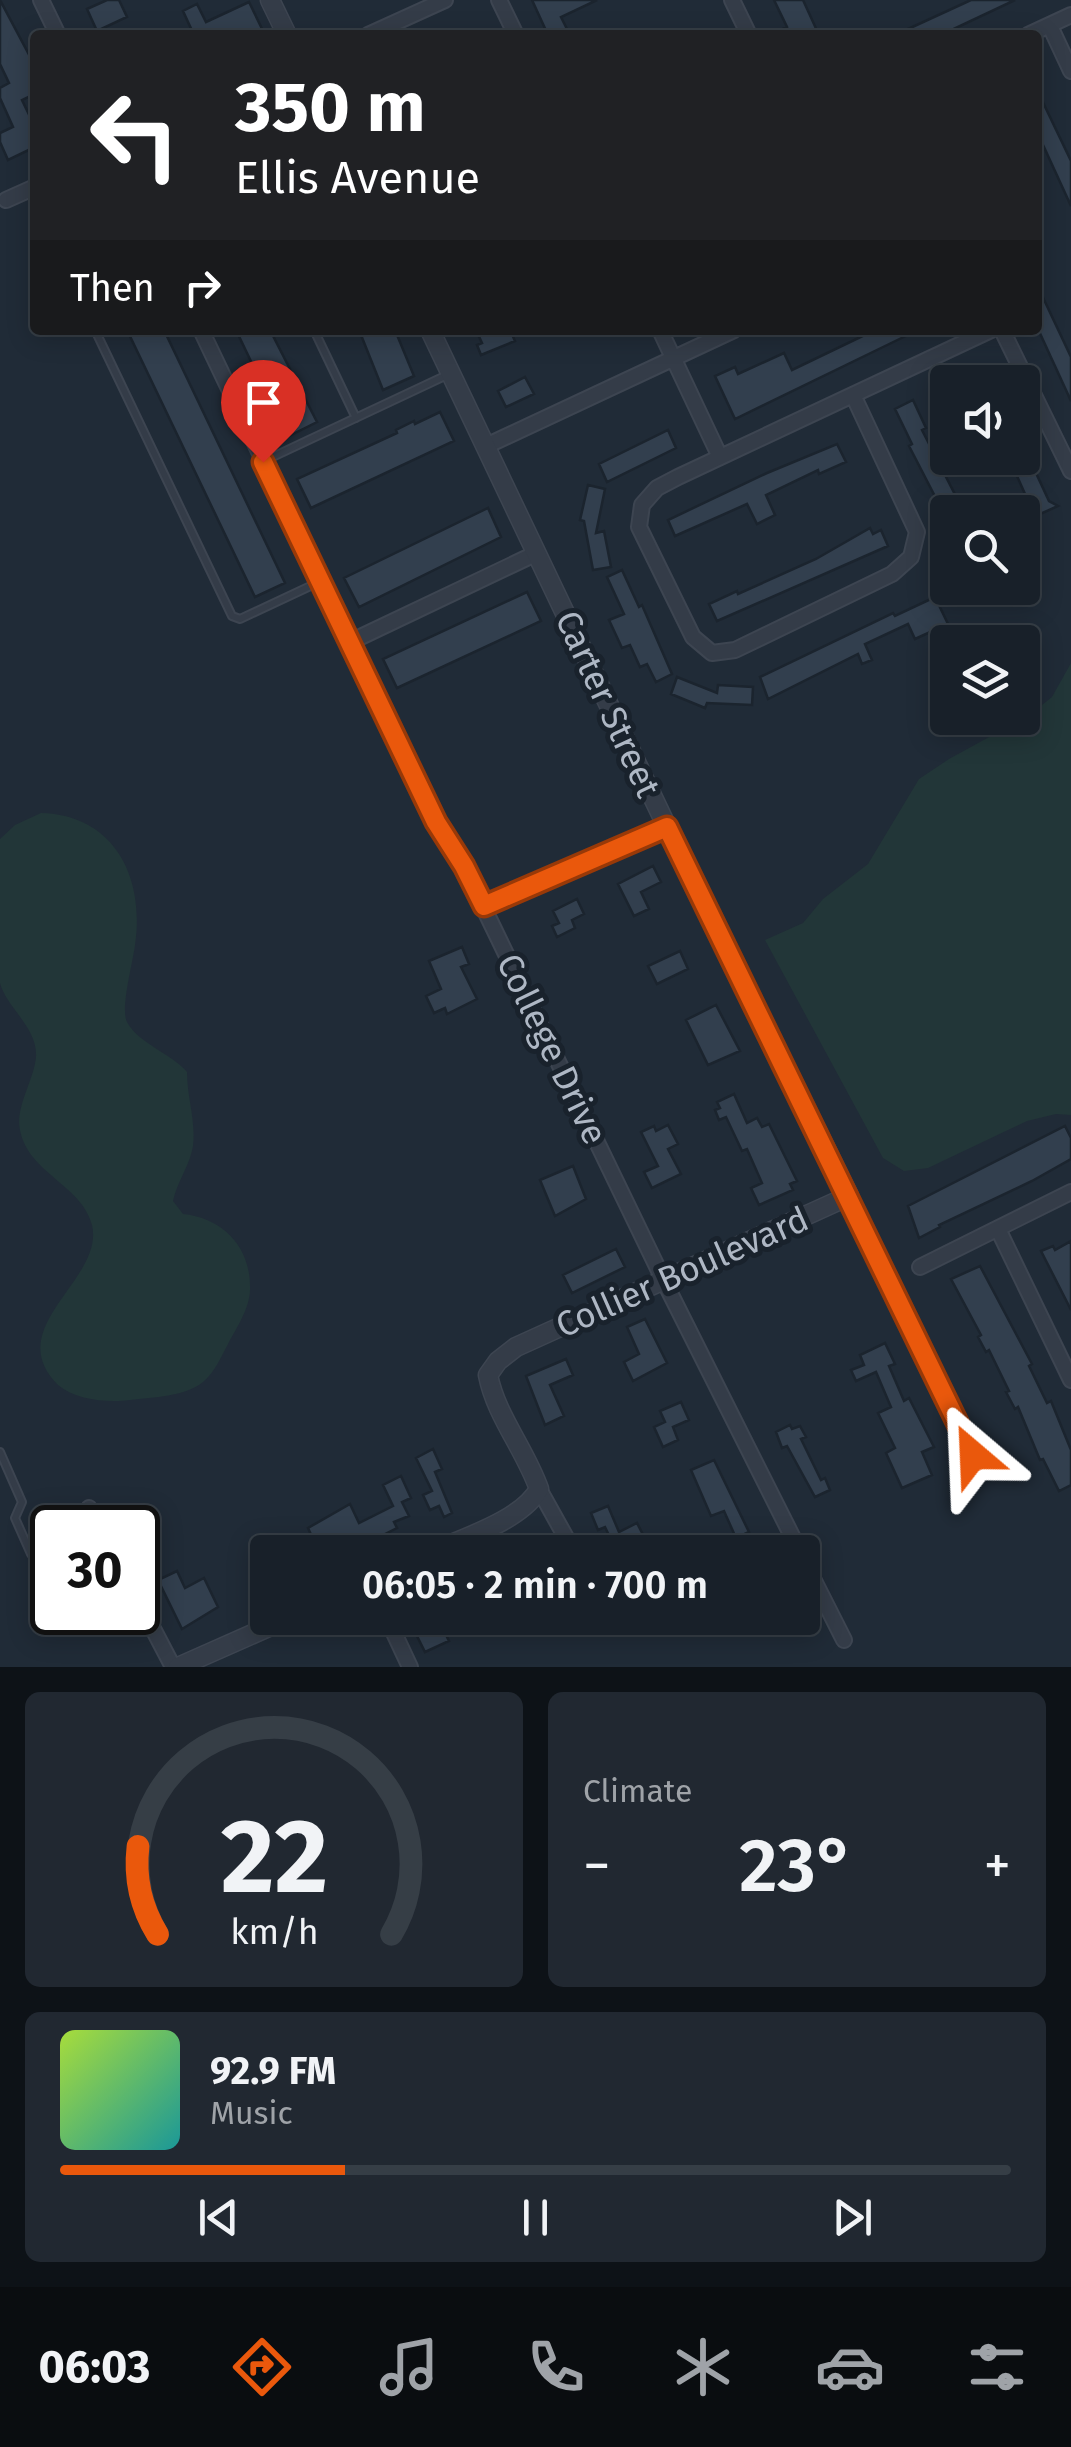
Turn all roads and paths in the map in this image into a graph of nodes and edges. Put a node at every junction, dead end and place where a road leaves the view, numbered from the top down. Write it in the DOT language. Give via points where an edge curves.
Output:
graph roads {
  1 [pos="42,0"];
  2 [pos="270,0"];
  3 [pos="445,0"];
  4 [pos="499,0"];
  5 [pos="732,0"];
  6 [pos="1071,15"];
  7 [pos="1050,26"];
  8 [pos="56,30"];
  9 [pos="285,30"];
  10 [pos="379,30"];
  11 [pos="514,30"];
  12 [pos="747,30"];
  13 [pos="1040,30"];
  14 [pos="1071,71"];
  15 [pos="30,190"];
  16 [pos="6,200"];
  17 [pos="96,335"];
  18 [pos="202,335"];
  19 [pos="316,335"];
  20 [pos="432,335"];
  21 [pos="662,335"];
  22 [pos="724,335"];
  23 [pos="980,335"];
  24 [pos="1004,335"];
  25 [pos="674,360"];
  26 [pos="451,374"];
  27 [pos="853,395"];
  28 [pos="356,418"];
  29 [pos="486,446"];
  30 [pos="720,457"];
  31 [pos="263,462"];
  32 [pos="1071,471"];
  33 [pos="536,553"];
  34 [pos="320,582"];
  35 [pos="350,642"];
  36 [pos="667,827"];
  37 [pos="484,906"];
  38 [pos="1071,1192"];
  39 [pos="849,1196"];
  40 [pos="998,1228"];
  41 [pos="920,1267"];
  42 [pos="664,1281"];
  43 [pos="1071,1380"];
  44 [pos="0,1452"];
  45 [pos="973,1455"];
  46 [pos="538,1489"];
  47 [pos="469,1535"];
  48 [pos="564,1535"];
  49 [pos="791,1535"];
  50 [pos="30,1552"];
  51 [pos="820,1593"];
  52 [pos="158,1635"];
  53 [pos="250,1635"];
  54 [pos="395,1635"];
  55 [pos="844,1640"];
  56 [pos="176,1667"];
  57 [pos="410,1667"];
  1 -- 8 [label="street"];
  2 -- 9 [label="street"];
  3 -- 10 [label="street"];
  4 -- 11 [label="street"];
  5 -- 12 [label="street"];
  6 -- 7 [label="street"];
  7 -- 13 [label="street"];
  7 -- 14 [label="street"];
  15 -- 16 [label="street"];
  17 -- 34 [label="lane" via="232,616"];
  18 -- 31 [label="street, College Drive"];
  19 -- 28 [label="lane"];
  20 -- 26 [label="street, Carter Street"];
  21 -- 25 [label="street"];
  22 -- 25 [label="street"];
  23 -- 27 [label="street"];
  24 -- 32 [label="street"];
  25 -- 29 [label="street"];
  25 -- 30 [label="street"];
  26 -- 28 [label="lane"];
  26 -- 29 [label="street, Carter Street"];
  27 -- 30 [label="street"];
  27 -- 30 [label="street" via="917,532 911,556 892,574 735,650 712,653 693,637 639,527 642,504 657,488"];
  28 -- 31 [label="lane"];
  29 -- 33 [label="street, Carter Street"];
  31 -- 34 [label="street, College Drive"];
  33 -- 35 [label="street"];
  33 -- 36 [label="street, Carter Street"];
  34 -- 35 [label="street, College Drive"];
  35 -- 37 [label="street, College Drive"];
  36 -- 37 [label="street"];
  36 -- 39 [label="street, Carter Street"];
  37 -- 42 [label="street, College Drive"];
  38 -- 40 [label="street"];
  39 -- 42 [label="street, Collier Boulevard"];
  39 -- 45 [label="street, Carter Street"];
  40 -- 41 [label="street"];
  40 -- 43 [label="street"];
  42 -- 46 [label="street, Collier Boulevard" via="516,1347 488,1375 492,1397"];
  42 -- 49 [label="street, College Drive"];
  44 -- 50 [label="lane" via="17,1485 22,1502 14,1518"];
  46 -- 47 [label="street" via="517,1513"];
  46 -- 48 [label="street"];
  51 -- 55 [label="street, College Drive"];
  52 -- 56 [label="street"];
  53 -- 56 [label="street"];
  54 -- 57 [label="street"];
}
